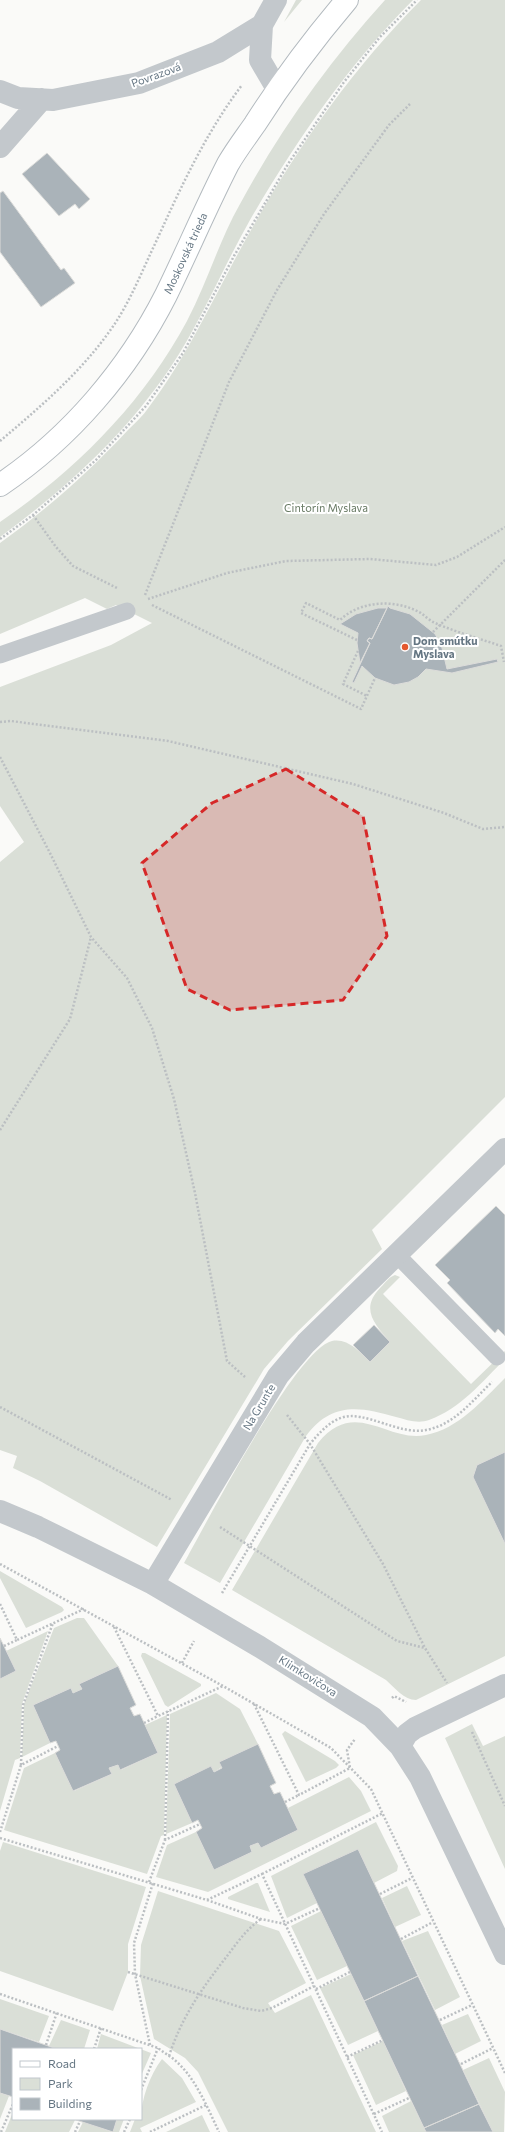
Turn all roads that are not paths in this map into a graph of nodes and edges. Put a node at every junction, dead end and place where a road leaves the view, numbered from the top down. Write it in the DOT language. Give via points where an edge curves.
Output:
graph roads {
  1 [pos="276,0"];
  2 [pos="347,0"];
  3 [pos="262,25"];
  4 [pos="277,89"];
  5 [pos="0,91"];
  6 [pos="42,99"];
  7 [pos="0,148"];
  8 [pos="0,485"];
  9 [pos="127,611"];
  10 [pos="0,655"];
  11 [pos="504,1153"];
  12 [pos="397,1255"];
  13 [pos="498,1357"];
  14 [pos="0,1511"];
  15 [pos="152,1584"];
  16 [pos="505,1685"];
  17 [pos="400,1746"];
  18 [pos="505,1954"];
  1 -- 3 [label="street"];
  2 -- 4 [label="street, Moskovská trieda" via="311,42"];
  3 -- 4 [label="street" via="260,60"];
  3 -- 6 [label="street, Povrazová" via="218,52 139,83 53,100"];
  4 -- 8 [label="street, Moskovská trieda" via="229,163 165,297 136,347 97,398 61,437"];
  5 -- 6 [label="street, Povrazová" via="18,98"];
  6 -- 7 [label="street"];
  9 -- 10 [label="lane"];
  11 -- 12 [label="street, Na Grunte"];
  12 -- 13 [label="lane"];
  12 -- 15 [label="street, Na Grunte" via="306,1343 278,1376"];
  14 -- 15 [label="street, Klimkovičova" via="38,1527"];
  15 -- 17 [label="street, Klimkovičova" via="372,1717"];
  16 -- 17 [label="street" via="415,1728 406,1734"];
  17 -- 18 [label="street, Klimkovičova" via="420,1777"];
}
